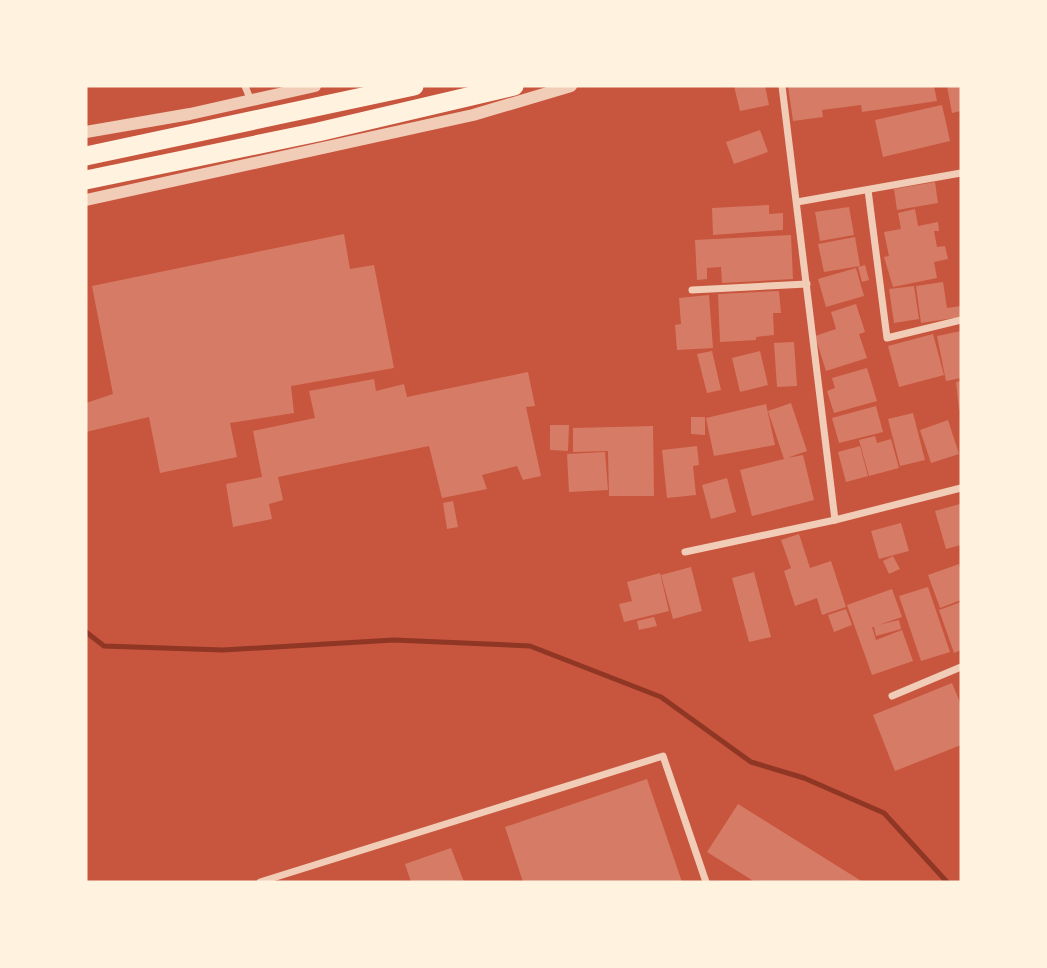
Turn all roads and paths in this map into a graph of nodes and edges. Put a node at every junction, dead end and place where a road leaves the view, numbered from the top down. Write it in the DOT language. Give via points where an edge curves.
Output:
graph roads {
  1 [pos="245,86"];
  2 [pos="315,86"];
  3 [pos="414,86"];
  4 [pos="466,86"];
  5 [pos="514,86"];
  6 [pos="571,86"];
  7 [pos="782,86"];
  8 [pos="251,101"];
  9 [pos="474,115"];
  10 [pos="86,132"];
  11 [pos="86,156"];
  12 [pos="961,173"];
  13 [pos="86,180"];
  14 [pos="868,190"];
  15 [pos="86,200"];
  16 [pos="797,202"];
  17 [pos="807,284"];
  18 [pos="692,290"];
  19 [pos="961,320"];
  20 [pos="961,488"];
  21 [pos="835,520"];
  22 [pos="685,552"];
  23 [pos="961,667"];
  24 [pos="892,696"];
  25 [pos="260,882"];
  26 [pos="706,882"];
  1 -- 8 [label="street"];
  2 -- 8 [label="street"];
  3 -- 11 [label="highway"];
  4 -- 9 [label="street"];
  5 -- 13 [label="highway"];
  6 -- 9 [label="street"];
  7 -- 16 [label="street"];
  8 -- 10 [label="street"];
  9 -- 15 [label="street"];
  12 -- 14 [label="street"];
  14 -- 16 [label="street"];
  14 -- 19 [label="street" via="887,338"];
  16 -- 17 [label="street"];
  17 -- 18 [label="street"];
  17 -- 21 [label="street"];
  20 -- 21 [label="street"];
  21 -- 22 [label="street"];
  23 -- 24 [label="street"];
  25 -- 26 [label="street" via="663,756"];
}
